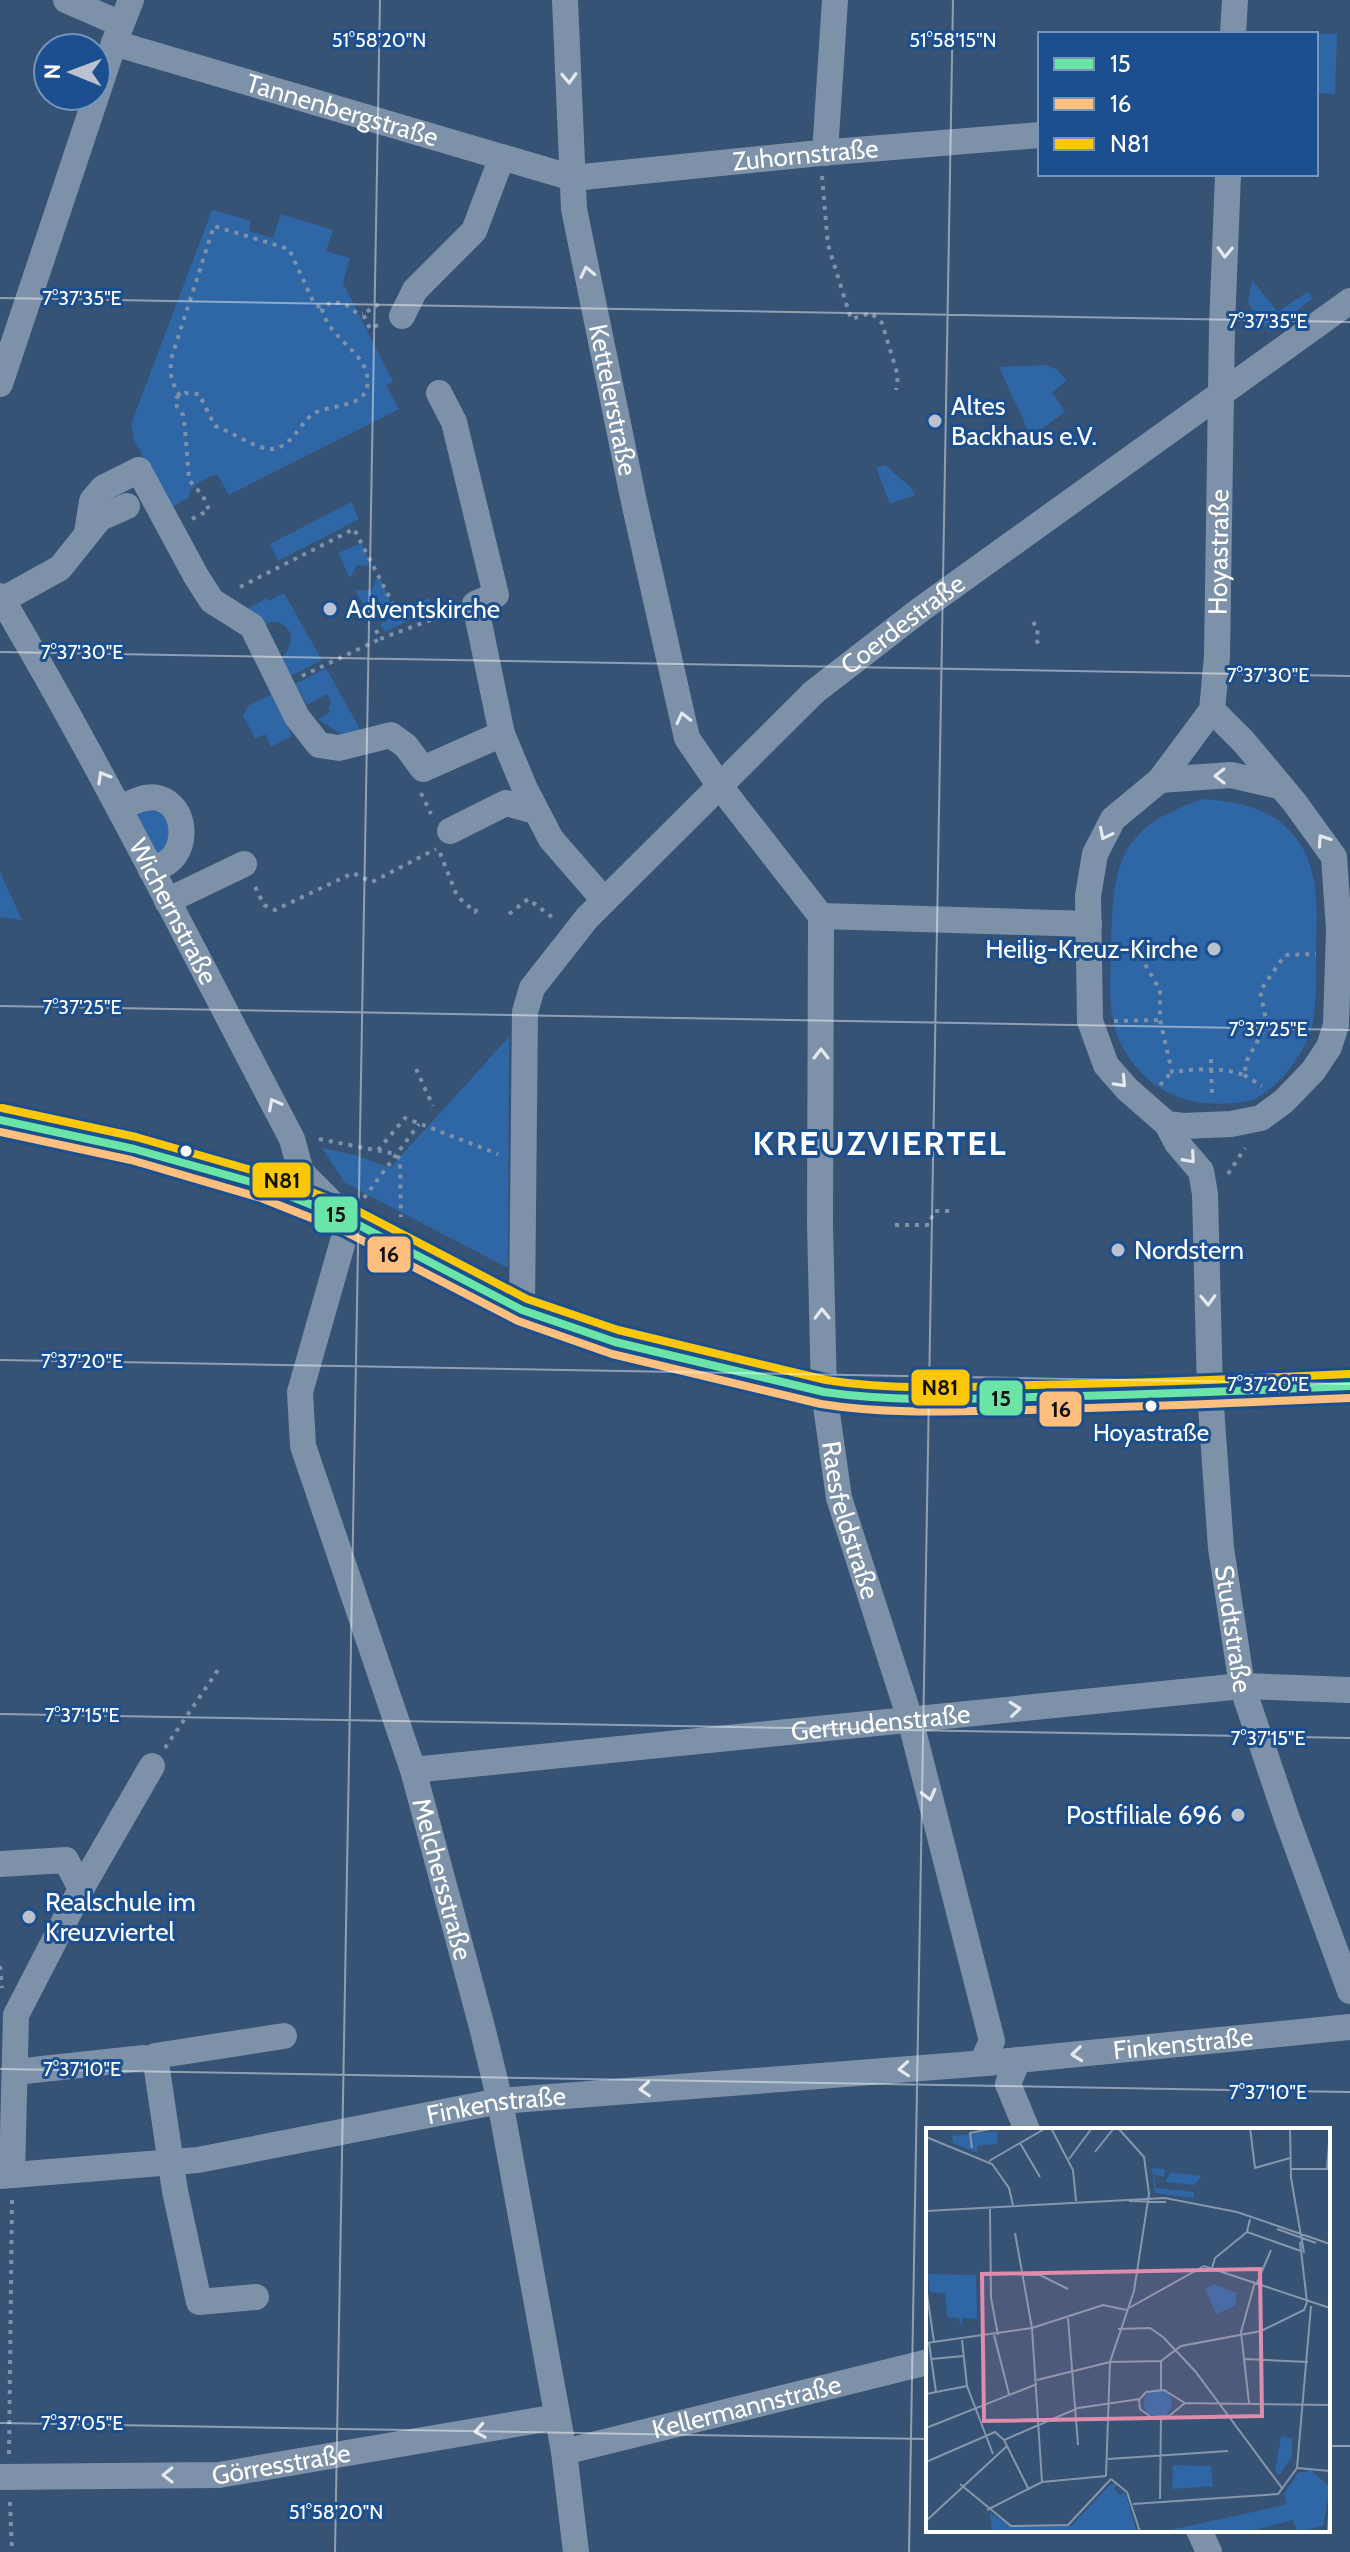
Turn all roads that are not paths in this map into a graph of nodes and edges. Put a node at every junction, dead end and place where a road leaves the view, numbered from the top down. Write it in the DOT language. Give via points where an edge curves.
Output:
graph roads {
  1 [pos="66,0"];
  2 [pos="565,0"];
  3 [pos="835,0"];
  4 [pos="1235,0"];
  5 [pos="122,22"];
  6 [pos="1233,32"];
  7 [pos="1038,135"];
  8 [pos="822,153"];
  9 [pos="502,157"];
  10 [pos="1228,176"];
  11 [pos="573,178"];
  12 [pos="1350,301"];
  13 [pos="402,316"];
  14 [pos="0,384"];
  15 [pos="439,393"];
  16 [pos="1221,394"];
  17 [pos="127,506"];
  18 [pos="87,533"];
  19 [pos="1,598"];
  20 [pos="1212,710"];
  21 [pos="502,734"];
  22 [pos="1160,780"];
  23 [pos="719,785"];
  24 [pos="1279,786"];
  25 [pos="120,808"];
  26 [pos="535,811"];
  27 [pos="444,839"];
  28 [pos="244,864"];
  29 [pos="151,870"];
  30 [pos="604,900"];
  31 [pos="167,901"];
  32 [pos="821,916"];
  33 [pos="1089,935"];
  34 [pos="1342,937"];
  35 [pos="0,1120"];
  36 [pos="1167,1124"];
  37 [pos="349,1220"];
  38 [pos="522,1310"];
  39 [pos="1350,1386"];
  40 [pos="824,1392"];
  41 [pos="1210,1392"];
  42 [pos="1242,1686"];
  43 [pos="1350,1690"];
  44 [pos="910,1719"];
  45 [pos="152,1766"];
  46 [pos="413,1770"];
  47 [pos="0,1864"];
  48 [pos="81,1889"];
  49 [pos="1350,1991"];
  50 [pos="1350,2027"];
  51 [pos="284,2036"];
  52 [pos="144,2058"];
  53 [pos="1000,2062"];
  54 [pos="15,2072"];
  55 [pos="500,2101"];
  56 [pos="1026,2128"];
  57 [pos="171,2162"];
  58 [pos="6,2176"];
  59 [pos="256,2297"];
  60 [pos="926,2362"];
  61 [pos="557,2417"];
  62 [pos="564,2452"];
  63 [pos="4,2477"];
  64 [pos="1200,2532"];
  65 [pos="576,2552"];
  66 [pos="1209,2552"];
  1 -- 5 [label="street, Tannenbergstraße"];
  2 -- 11 [label="street, Kettelerstraße, one-way"];
  3 -- 8 [label="street"];
  4 -- 6 [label="street"];
  5 -- 9 [label="street, Tannenbergstraße"];
  5 -- 14 [label="street"];
  7 -- 8 [label="street, Zuhornstraße"];
  8 -- 11 [label="street, Zuhornstraße"];
  9 -- 11 [label="street, Tannenbergstraße"];
  9 -- 13 [label="street" via="474,231 415,290"];
  10 -- 16 [label="street, Hoyastraße, one-way"];
  23 -- 11 [label="street, Kettelerstraße, one-way" via="687,738 577,224"];
  12 -- 16 [label="street, Coerdestraße"];
  15 -- 21 [label="street" via="454,422 496,595 475,604"];
  16 -- 20 [label="street, Hoyastraße"];
  16 -- 23 [label="street, Coerdestraße" via="814,692"];
  17 -- 18 [label="street" via="100,518"];
  18 -- 19 [label="street" via="60,568"];
  18 -- 21 [label="street" via="92,501 103,488 139,470 212,601 252,626 297,717 319,745 339,748 391,735 423,769"];
  25 -- 19 [label="street, Wichernstraße, one-way"];
  20 -- 22 [label="street"];
  20 -- 24 [label="street"];
  21 -- 26 [label="street"];
  24 -- 22 [label="street, one-way" via="1231,775"];
  22 -- 33 [label="street, one-way" via="1113,819 1095,854"];
  23 -- 30 [label="street, Coerdestraße"];
  23 -- 32 [label="street"];
  34 -- 24 [label="street, one-way" via="1334,857"];
  25 -- 29 [label="street, Wichernstraße"];
  25 -- 29 [label="street" via="156,798 173,807 182,827 181,844 170,861"];
  26 -- 27 [label="street" via="506,803"];
  26 -- 30 [label="street" via="551,839"];
  28 -- 31 [label="street"];
  29 -- 31 [label="street, Wichernstraße"];
  30 -- 38 [label="street, Coerdestraße" via="532,988 524,1017"];
  37 -- 31 [label="street, Wichernstraße, one-way" via="301,1172 292,1139"];
  32 -- 33 [label="street"];
  40 -- 32 [label="street, Raesfeldstraße, one-way"];
  33 -- 36 [label="street, one-way" via="1090,1021 1106,1065"];
  34 -- 36 [label="street" via="1336,1025 1313,1071 1261,1118"];
  35 -- 37 [label="street" via="179,1160"];
  36 -- 41 [label="street, one-way" via="1201,1171 1205,1194"];
  37 -- 38 [label="street"];
  37 -- 46 [label="street, Melchersstraße" via="300,1392 303,1446"];
  38 -- 40 [label="street" via="615,1342"];
  39 -- 41 [label="street"];
  40 -- 41 [label="street" via="955,1399"];
  40 -- 44 [label="street, Raesfeldstraße" via="839,1498"];
  41 -- 42 [label="street, Studtstraße" via="1221,1548"];
  42 -- 43 [label="street, Gertrudenstraße"];
  44 -- 42 [label="street, Gertrudenstraße, one-way"];
  42 -- 49 [label="street, Studtstraße"];
  44 -- 46 [label="street, Gertrudenstraße"];
  44 -- 53 [label="street, Raesfeldstraße, one-way"];
  45 -- 48 [label="street"];
  46 -- 55 [label="street, Melchersstraße"];
  47 -- 48 [label="street" via="66,1860"];
  48 -- 54 [label="street" via="16,2015"];
  50 -- 53 [label="street, Finkenstraße, one-way"];
  51 -- 57 [label="street" via="155,2056"];
  52 -- 54 [label="street"];
  53 -- 55 [label="street, Finkenstraße, one-way"];
  53 -- 56 [label="street, Raesfeldstraße"];
  54 -- 58 [label="street"];
  55 -- 57 [label="street, Finkenstraße"];
  55 -- 61 [label="street, Melchersstraße"];
  57 -- 58 [label="street, Finkenstraße"];
  57 -- 59 [label="street" via="199,2302"];
  60 -- 62 [label="street, Kellermannstraße"];
  61 -- 62 [label="street, Melchersstraße"];
  61 -- 63 [label="street, Görresstraße, one-way" via="219,2475"];
  62 -- 65 [label="street, Melchersstraße"];
  64 -- 66 [label="street"];
}
